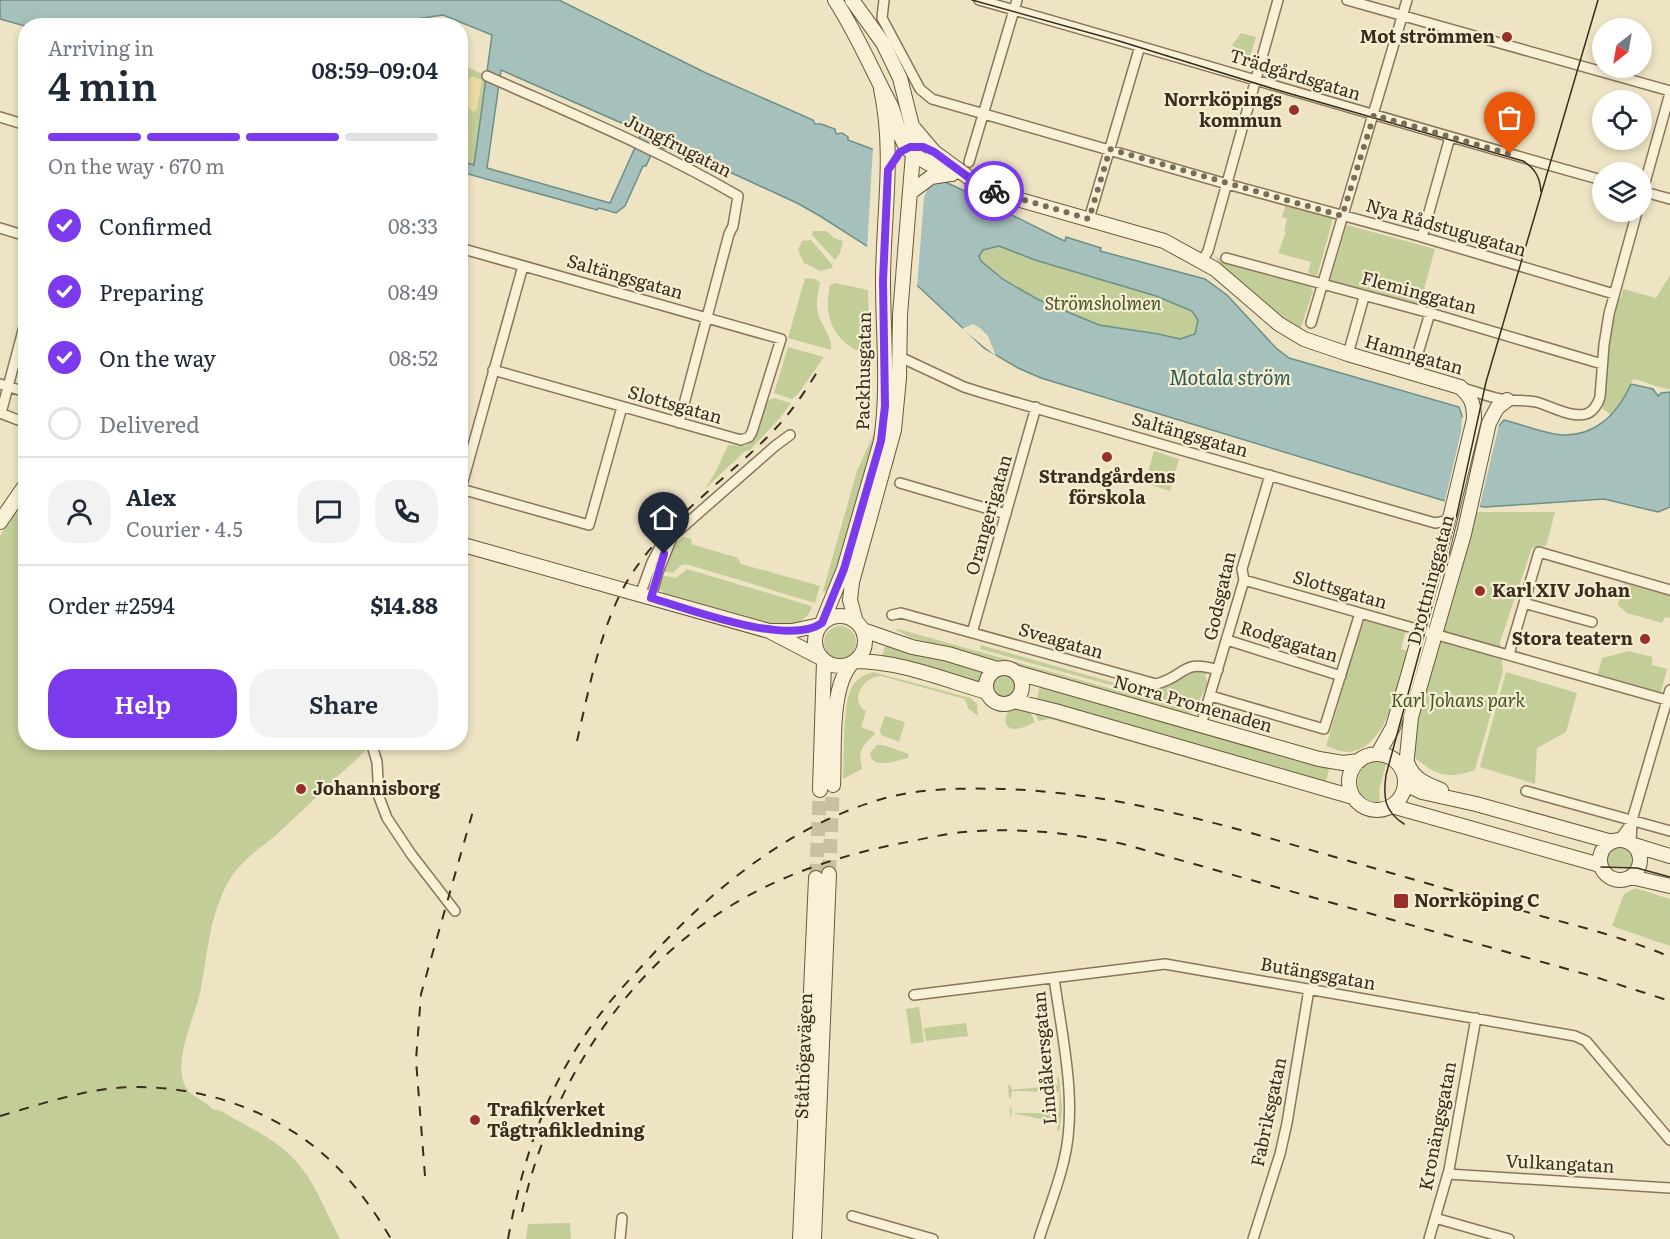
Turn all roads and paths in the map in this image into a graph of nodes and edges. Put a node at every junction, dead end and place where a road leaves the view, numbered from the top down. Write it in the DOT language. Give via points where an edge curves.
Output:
graph roads {
  1 [pos="835,0"];
  2 [pos="852,0"];
  3 [pos="884,0"];
  4 [pos="979,0"];
  5 [pos="1017,0"];
  6 [pos="1278,0"];
  7 [pos="1347,0"];
  8 [pos="1407,0"];
  9 [pos="1014,10"];
  10 [pos="1403,16"];
  11 [pos="1140,46"];
  12 [pos="487,76"];
  13 [pos="1256,82"];
  14 [pos="881,89"];
  15 [pos="1670,92"];
  16 [pos="982,113"];
  17 [pos="1374,115"];
  18 [pos="0,117"];
  19 [pos="18,123"];
  20 [pos="912,126"];
  21 [pos="1449,137"];
  22 [pos="1110,149"];
  23 [pos="934,152"];
  24 [pos="911,153"];
  25 [pos="892,156"];
  26 [pos="969,162"];
  27 [pos="1651,162"];
  28 [pos="950,174"];
  29 [pos="1592,177"];
  30 [pos="1227,184"];
  31 [pos="979,185"];
  32 [pos="911,192"];
  33 [pos="1652,195"];
  34 [pos="1670,199"];
  35 [pos="1342,216"];
  36 [pos="1089,219"];
  37 [pos="1634,222"];
  38 [pos="0,228"];
  39 [pos="18,234"];
  40 [pos="1422,237"];
  41 [pos="468,250"];
  42 [pos="1226,258"];
  43 [pos="1202,261"];
  44 [pos="523,266"];
  45 [pos="1322,285"];
  46 [pos="1614,294"];
  47 [pos="1364,297"];
  48 [pos="1430,313"];
  49 [pos="707,318"];
  50 [pos="1311,323"];
  51 [pos="781,339"];
  52 [pos="18,343"];
  53 [pos="1348,354"];
  54 [pos="900,357"];
  55 [pos="1602,364"];
  56 [pos="922,368"];
  57 [pos="493,370"];
  58 [pos="1412,373"];
  59 [pos="899,378"];
  60 [pos="4,385"];
  61 [pos="1460,387"];
  62 [pos="1507,400"];
  63 [pos="622,407"];
  64 [pos="1036,407"];
  65 [pos="0,413"];
  66 [pos="18,420"];
  67 [pos="679,423"];
  68 [pos="789,435"];
  69 [pos="468,464"];
  70 [pos="1270,475"];
  71 [pos="900,483"];
  72 [pos="468,492"];
  73 [pos="18,496"];
  74 [pos="1006,514"];
  75 [pos="1451,514"];
  76 [pos="0,522"];
  77 [pos="468,546"];
  78 [pos="849,570"];
  79 [pos="1244,580"];
  80 [pos="1670,590"];
  81 [pos="645,596"];
  82 [pos="1524,603"];
  83 [pos="1360,613"];
  84 [pos="892,615"];
  85 [pos="824,622"];
  86 [pos="1592,622"];
  87 [pos="860,624"];
  88 [pos="1420,630"];
  89 [pos="972,633"];
  90 [pos="775,634"];
  91 [pos="1436,635"];
  92 [pos="1227,640"];
  93 [pos="1509,654"];
  94 [pos="820,656"];
  95 [pos="854,662"];
  96 [pos="997,669"];
  97 [pos="1218,670"];
  98 [pos="1018,673"];
  99 [pos="1341,676"];
  100 [pos="1670,690"];
  101 [pos="987,692"];
  102 [pos="1210,696"];
  103 [pos="1014,701"];
  104 [pos="1668,701"];
  105 [pos="1201,725"];
  106 [pos="373,750"];
  107 [pos="1378,754"];
  108 [pos="1359,760"];
  109 [pos="1406,760"];
  110 [pos="1405,779"];
  111 [pos="1526,791"];
  112 [pos="1353,797"];
  113 [pos="1476,804"];
  114 [pos="1392,806"];
  115 [pos="1632,820"];
  116 [pos="1670,831"];
  117 [pos="1624,843"];
  118 [pos="1670,856"];
  119 [pos="1600,865"];
  120 [pos="1631,877"];
  121 [pos="1670,886"];
  122 [pos="455,911"];
  123 [pos="1054,978"];
  124 [pos="1309,989"];
  125 [pos="914,995"];
  126 [pos="1476,1018"];
  127 [pos="1670,1140"];
  128 [pos="1448,1174"];
  129 [pos="1670,1188"];
  130 [pos="852,1216"];
  131 [pos="622,1218"];
  132 [pos="1435,1218"];
  133 [pos="620,1239"];
  134 [pos="801,1239"];
  135 [pos="814,1239"];
  136 [pos="933,1239"];
  137 [pos="1039,1239"];
  138 [pos="1253,1239"];
  139 [pos="1429,1239"];
  140 [pos="1509,1239"];
  1 -- 14 [label="main road"];
  2 -- 20 [label="main road, Packhusgatan" via="892,59"];
  3 -- 16 [label="street, Nya Rådstugugatan" via="882,18 923,93"];
  4 -- 9 [label="street, Trädgårdsgatan"];
  5 -- 9 [label="street"];
  6 -- 13 [label="street"];
  7 -- 10 [label="street"];
  8 -- 10 [label="street"];
  9 -- 11 [label="street, Trädgårdsgatan"];
  9 -- 16 [label="street"];
  10 -- 15 [label="street"];
  10 -- 17 [label="street"];
  11 -- 13 [label="street, Trädgårdsgatan"];
  11 -- 22 [label="street"];
  12 -- 49 [label="street, Jungfrugatan" via="637,143 738,196"];
  13 -- 17 [label="street, Trädgårdsgatan"];
  13 -- 30 [label="street"];
  14 -- 24 [label="main road" via="901,139"];
  14 -- 25 [label="main road, Packhusgatan"];
  15 -- 27 [label="street"];
  16 -- 22 [label="street, Nya Rådstugugatan"];
  16 -- 26 [label="street"];
  17 -- 21 [label="street, Trädgårdsgatan"];
  17 -- 35 [label="street"];
  18 -- 19 [label="street"];
  20 -- 23 [label="main road"];
  20 -- 24 [label="main road, Packhusgatan"];
  21 -- 29 [label="street, Trädgårdsgatan"];
  21 -- 40 [label="street"];
  22 -- 30 [label="street, Nya Rådstugugatan"];
  22 -- 36 [label="street"];
  23 -- 24 [label="main road" via="923,147"];
  23 -- 31 [label="main road"];
  24 -- 25 [label="main road"];
  24 -- 28 [label="main road"];
  24 -- 32 [label="main road, Packhusgatan"];
  25 -- 78 [label="main road, Packhusgatan" via="883,262 884,423"];
  28 -- 31 [label="main road"];
  28 -- 32 [label="main road" via="935,175"];
  30 -- 35 [label="street, Nya Rådstugugatan"];
  30 -- 43 [label="street"];
  31 -- 36 [label="main road"];
  32 -- 54 [label="main road, Packhusgatan"];
  33 -- 34 [label="street"];
  35 -- 40 [label="street, Nya Rådstugugatan"];
  35 -- 45 [label="street"];
  36 -- 43 [label="main road" via="1164,241"];
  37 -- 46 [label="street, Hamngatan"];
  38 -- 39 [label="street"];
  40 -- 46 [label="street, Nya Rådstugugatan"];
  41 -- 44 [label="street, Saltängsgatan"];
  42 -- 45 [label="street, Fleminggatan"];
  43 -- 53 [label="main road, Hamngatan" via="1224,275 1279,324 1308,341"];
  44 -- 49 [label="street, Saltängsgatan"];
  44 -- 57 [label="street"];
  45 -- 47 [label="street, Fleminggatan"];
  45 -- 50 [label="street"];
  46 -- 55 [label="street, Hamngatan"];
  47 -- 48 [label="street, Fleminggatan"];
  47 -- 53 [label="street"];
  48 -- 55 [label="street, Fleminggatan"];
  48 -- 58 [label="street"];
  49 -- 51 [label="street, Saltängsgatan"];
  49 -- 67 [label="street, Jungfrugatan"];
  51 -- 67 [label="street, Slottsgatan" via="749,437 741,440"];
  52 -- 60 [label="street"];
  53 -- 58 [label="main road, Hamngatan"];
  54 -- 56 [label="street, Saltängsgatan"];
  54 -- 59 [label="main road, Packhusgatan"];
  55 -- 62 [label="street, Hamngatan" via="1598,403 1583,415"];
  56 -- 59 [label="street"];
  56 -- 64 [label="street, Saltängsgatan" via="964,387"];
  57 -- 63 [label="street, Slottsgatan"];
  57 -- 69 [label="street"];
  58 -- 61 [label="main road, Hamngatan"];
  59 -- 78 [label="main road, Packhusgatan" via="894,430"];
  60 -- 65 [label="street"];
  61 -- 62 [label="street, Hamngatan"];
  61 -- 75 [label="main road, Drottninggatan" via="1473,404 1474,419"];
  62 -- 91 [label="main road, Drottninggatan" via="1497,408 1490,423"];
  63 -- 67 [label="street, Slottsgatan"];
  63 -- 72 [label="street" via="589,525"];
  64 -- 70 [label="street, Saltängsgatan"];
  64 -- 74 [label="street, Orangerigatan"];
  65 -- 66 [label="street"];
  68 -- 81 [label="street" via="672,537"];
  70 -- 75 [label="street, Saltängsgatan" via="1435,523 1446,521"];
  70 -- 79 [label="street, Godsgatan" via="1242,569"];
  71 -- 74 [label="street"];
  73 -- 76 [label="main road"];
  74 -- 89 [label="street, Orangerigatan"];
  75 -- 88 [label="main road, Drottninggatan"];
  77 -- 81 [label="main road"];
  78 -- 85 [label="main road, Packhusgatan" via="840,600"];
  78 -- 87 [label="main road, Packhusgatan"];
  79 -- 83 [label="street, Slottsgatan"];
  79 -- 92 [label="street, Godsgatan"];
  80 -- 82 [label="street" via="1614,577 1539,552"];
  81 -- 90 [label="main road"];
  82 -- 86 [label="street"];
  82 -- 93 [label="street"];
  83 -- 88 [label="street, Slottsgatan"];
  83 -- 99 [label="street"];
  84 -- 89 [label="street, Sveagatan" via="901,613"];
  85 -- 87 [label="main road" via="846,617"];
  85 -- 90 [label="main road"];
  85 -- 94 [label="main road" via="815,637"];
  87 -- 95 [label="main road" via="864,647"];
  87 -- 96 [label="main road" via="912,647"];
  88 -- 91 [label="street, Slottsgatan"];
  88 -- 107 [label="main road, Drottninggatan" via="1393,727"];
  89 -- 97 [label="street, Sveagatan" via="1156,684 1167,682 1188,667"];
  90 -- 94 [label="main road" via="804,641"];
  91 -- 93 [label="street, Slottsgatan"];
  91 -- 109 [label="main road, Drottninggatan" via="1411,717"];
  92 -- 97 [label="street, Godsgatan"];
  92 -- 99 [label="street, Rodgagatan"];
  93 -- 104 [label="street, Slottsgatan"];
  94 -- 95 [label="main road" via="838,666"];
  94 -- 95 [label="main road" via="827,788 838,691 843,675"];
  95 -- 101 [label="main road" via="897,666"];
  96 -- 98 [label="main road" via="1008,668"];
  96 -- 101 [label="main road" via="988,678"];
  97 -- 102 [label="street, Godsgatan"];
  98 -- 103 [label="main road" via="1023,688"];
  98 -- 105 [label="main road, Norra Promenaden"];
  99 -- 102 [label="street" via="1324,729"];
  100 -- 104 [label="street"];
  101 -- 103 [label="main road" via="998,703"];
  102 -- 105 [label="street, Godsgatan"];
  103 -- 112 [label="main road"];
  104 -- 115 [label="street"];
  105 -- 108 [label="main road, Norra Promenaden" via="1335,763"];
  106 -- 122 [label="street" via="387,818"];
  107 -- 108 [label="main road"];
  107 -- 110 [label="main road" via="1395,760"];
  108 -- 112 [label="main road" via="1349,782"];
  109 -- 110 [label="main road, Drottninggatan"];
  109 -- 113 [label="main road" via="1413,775 1424,783"];
  110 -- 113 [label="main road" via="1409,786 1422,792"];
  110 -- 114 [label="main road" via="1401,796"];
  111 -- 115 [label="street"];
  112 -- 114 [label="main road" via="1372,810"];
  113 -- 117 [label="main road"];
  114 -- 119 [label="main road"];
  115 -- 116 [label="street"];
  115 -- 117 [label="street"];
  117 -- 118 [label="main road"];
  117 -- 119 [label="main road" via="1603,849"];
  117 -- 120 [label="main road" via="1639,854 1638,868"];
  119 -- 120 [label="main road" via="1611,878"];
  120 -- 121 [label="main road"];
  123 -- 124 [label="street, Butängsgatan" via="1166,964"];
  123 -- 125 [label="street, Butängsgatan"];
  123 -- 137 [label="street, Lindåkersgatan" via="1070,1116 1064,1160"];
  124 -- 126 [label="street, Butängsgatan"];
  124 -- 138 [label="street, Fabriksgatan" via="1287,1123"];
  126 -- 127 [label="street, Butängsgatan" via="1586,1041"];
  126 -- 128 [label="street, Kronängsgatan"];
  128 -- 129 [label="street, Vulkangatan"];
  128 -- 132 [label="street, Kronängsgatan"];
  130 -- 136 [label="street"];
  131 -- 133 [label="street"];
  132 -- 139 [label="street, Kronängsgatan"];
  132 -- 140 [label="street"];
  134 -- 135 [label="main road, Ståthögavägen" via="823,876"];
}
